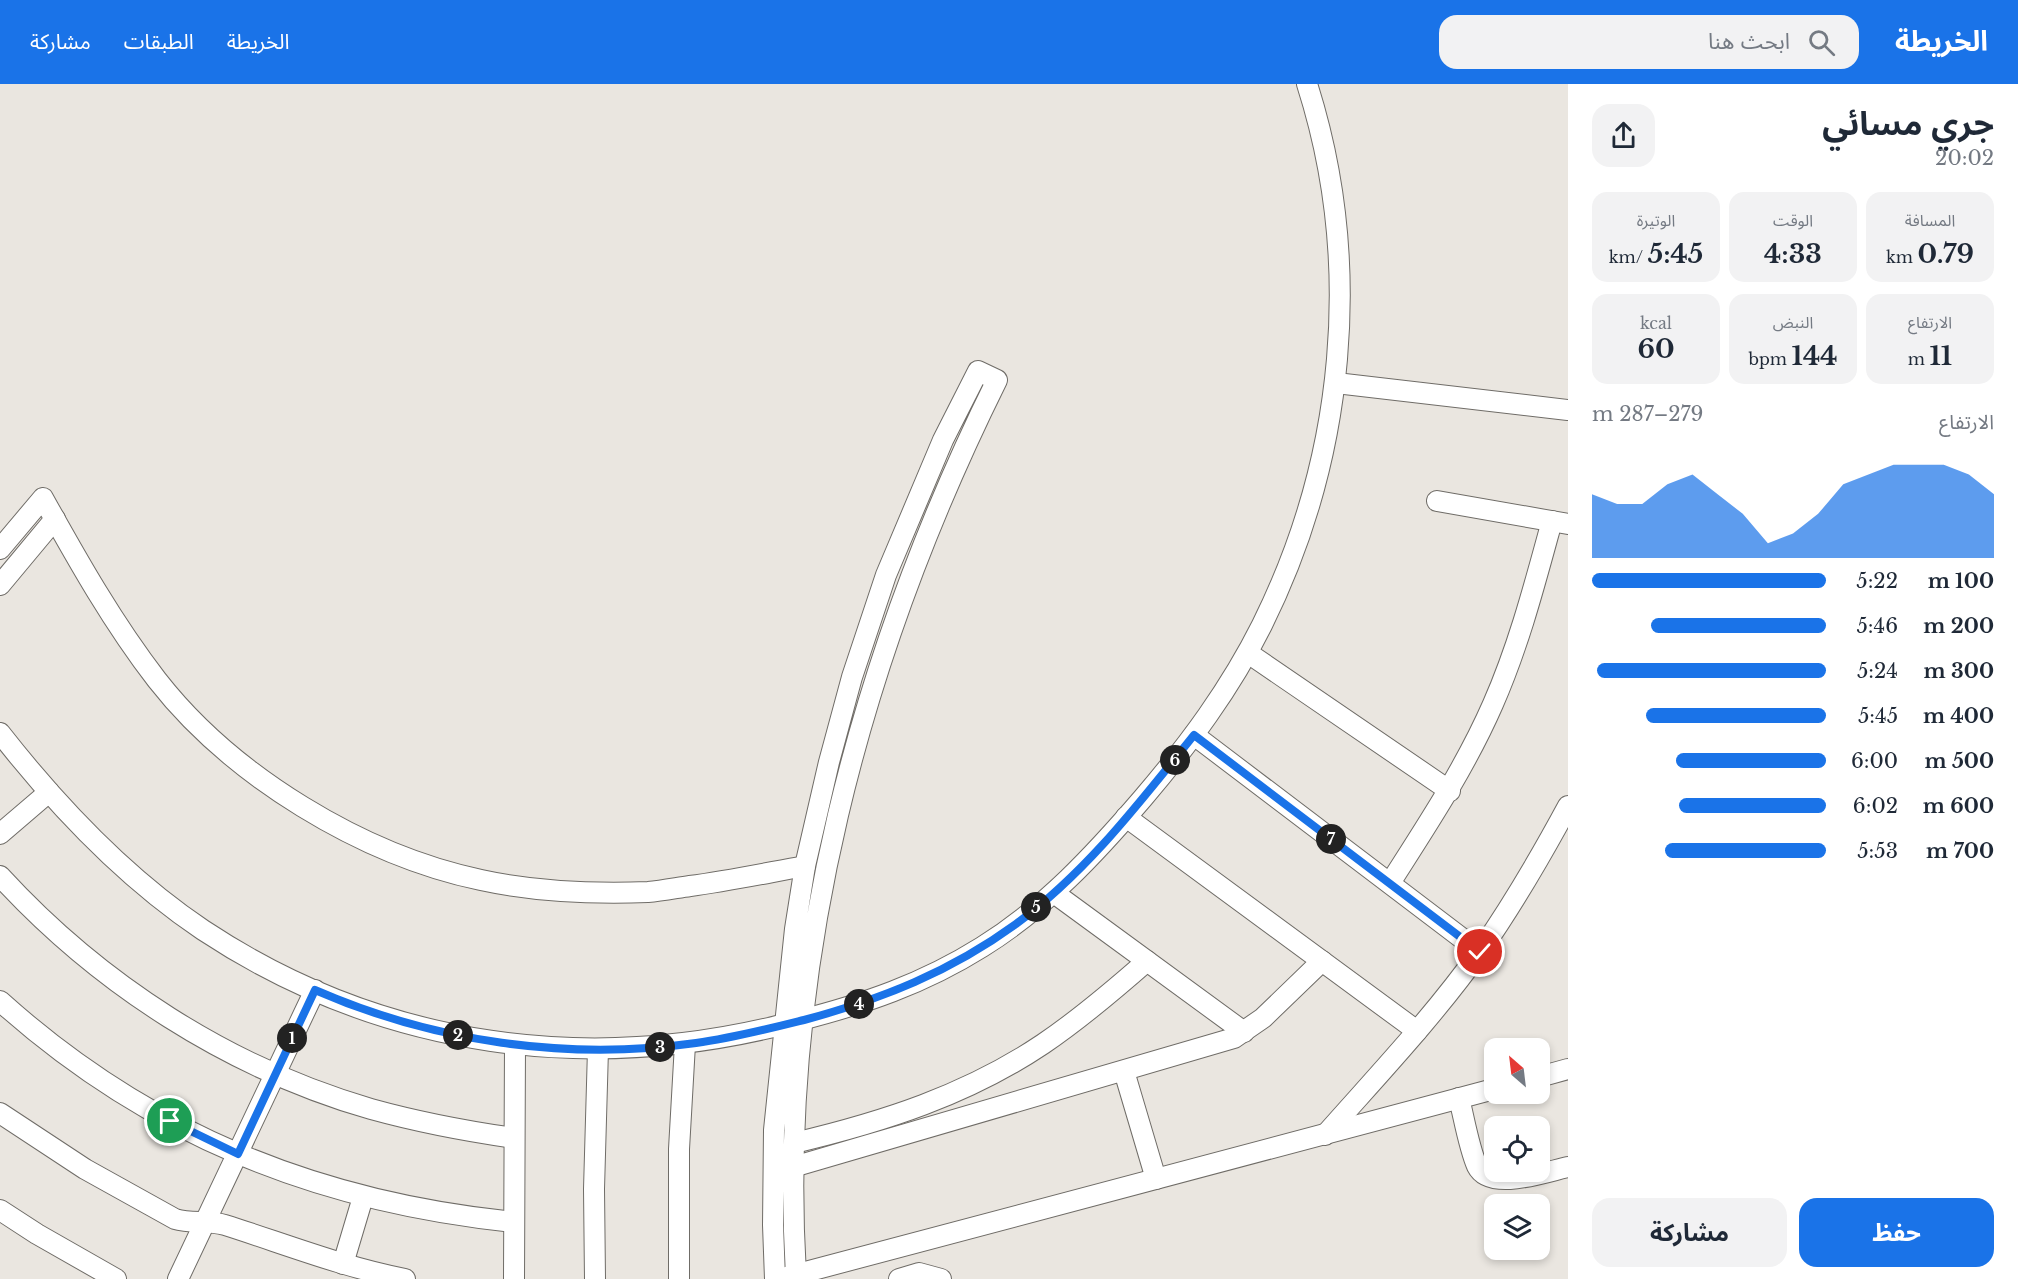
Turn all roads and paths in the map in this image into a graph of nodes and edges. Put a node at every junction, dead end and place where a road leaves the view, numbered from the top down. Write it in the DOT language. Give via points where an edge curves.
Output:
graph roads {
  1 [pos="1307,84"];
  2 [pos="1335,383"];
  3 [pos="1568,410"];
  4 [pos="1437,501"];
  5 [pos="55,519"];
  6 [pos="1560,522"];
  7 [pos="0,549"];
  8 [pos="0,585"];
  9 [pos="1248,653"];
  10 [pos="0,733"];
  11 [pos="1194,735"];
  12 [pos="1450,791"];
  13 [pos="50,792"];
  14 [pos="1568,806"];
  15 [pos="1126,817"];
  16 [pos="0,834"];
  17 [pos="805,866"];
  18 [pos="0,876"];
  19 [pos="1390,883"];
  20 [pos="1054,893"];
  21 [pos="1480,952"];
  22 [pos="1147,961"];
  23 [pos="1322,961"];
  24 [pos="315,990"];
  25 [pos="0,1000"];
  26 [pos="804,1020"];
  27 [pos="784,1025"];
  28 [pos="1417,1031"];
  29 [pos="1244,1032"];
  30 [pos="685,1044"];
  31 [pos="515,1045"];
  32 [pos="597,1049"];
  33 [pos="1568,1069"];
  34 [pos="1124,1071"];
  35 [pos="275,1074"];
  36 [pos="1550,1074"];
  37 [pos="1484,1092"];
  38 [pos="1459,1098"];
  39 [pos="0,1113"];
  40 [pos="1325,1134"];
  41 [pos="514,1138"];
  42 [pos="794,1143"];
  43 [pos="238,1154"];
  44 [pos="794,1167"];
  45 [pos="1568,1167"];
  46 [pos="1156,1179"];
  47 [pos="363,1197"];
  48 [pos="0,1210"];
  49 [pos="514,1222"];
  50 [pos="205,1223"];
  51 [pos="343,1264"];
  52 [pos="786,1278"];
  53 [pos="116,1279"];
  54 [pos="178,1279"];
  55 [pos="405,1279"];
  56 [pos="514,1279"];
  57 [pos="595,1279"];
  58 [pos="679,1279"];
  59 [pos="899,1279"];
  60 [pos="941,1279"];
  1 -- 2 [label="street" via="1329,170 1337,228 1341,286"];
  2 -- 3 [label="street"];
  2 -- 9 [label="street" via="1324,454 1305,522 1280,589"];
  4 -- 6 [label="street"];
  5 -- 7 [label="street" via="43,498"];
  5 -- 8 [label="street"];
  5 -- 17 [label="street" via="115,621 159,681 203,730 241,764 321,819 411,860 481,880 562,892 650,892"];
  6 -- 12 [label="street" via="1493,705"];
  9 -- 11 [label="street"];
  9 -- 12 [label="street"];
  10 -- 13 [label="street"];
  11 -- 15 [label="street"];
  11 -- 19 [label="street"];
  12 -- 19 [label="street"];
  13 -- 16 [label="street"];
  13 -- 24 [label="street" via="116,861 172,908 234,949"];
  14 -- 21 [label="street" via="1532,874"];
  15 -- 20 [label="street"];
  15 -- 23 [label="street"];
  17 -- 26 [label="street" via="849,688 886,575 943,440 978,371 997,380 926,535 879,664 854,751 816,928"];
  17 -- 27 [label="street"];
  18 -- 35 [label="street" via="66,941 115,980 166,1016"];
  19 -- 21 [label="street"];
  20 -- 22 [label="street"];
  20 -- 26 [label="street" via="952,965 879,998"];
  21 -- 28 [label="street"];
  22 -- 29 [label="street"];
  22 -- 42 [label="street" via="1042,1044 984,1078 860,1127"];
  23 -- 28 [label="street"];
  23 -- 29 [label="street"];
  24 -- 31 [label="street" via="402,1022"];
  24 -- 35 [label="street"];
  25 -- 43 [label="street" via="46,1040 106,1083 170,1121"];
  26 -- 27 [label="street"];
  26 -- 42 [label="street"];
  27 -- 30 [label="street"];
  27 -- 52 [label="street" via="774,1130 773,1225"];
  28 -- 40 [label="street"];
  29 -- 34 [label="street" via="1223,1042"];
  30 -- 32 [label="street"];
  30 -- 58 [label="street" via="679,1149"];
  31 -- 32 [label="street"];
  31 -- 41 [label="street"];
  32 -- 57 [label="street"];
  33 -- 36 [label="street"];
  34 -- 44 [label="street"];
  34 -- 46 [label="street"];
  35 -- 41 [label="street" via="378,1110 465,1131"];
  35 -- 43 [label="street"];
  37 -- 38 [label="street"];
  38 -- 40 [label="street"];
  38 -- 45 [label="street" via="1475,1161 1485,1175 1502,1180"];
  39 -- 50 [label="street" via="132,1196 175,1219"];
  40 -- 46 [label="street"];
  41 -- 49 [label="street"];
  42 -- 44 [label="street"];
  43 -- 47 [label="street"];
  43 -- 50 [label="street"];
  44 -- 52 [label="street"];
  46 -- 52 [label="street"];
  47 -- 49 [label="street" via="463,1217"];
  47 -- 51 [label="street"];
  48 -- 53 [label="street"];
  49 -- 56 [label="street"];
  50 -- 51 [label="street" via="224,1225"];
  50 -- 54 [label="street"];
  51 -- 55 [label="street"];
  59 -- 60 [label="street" via="919,1273"];
}
